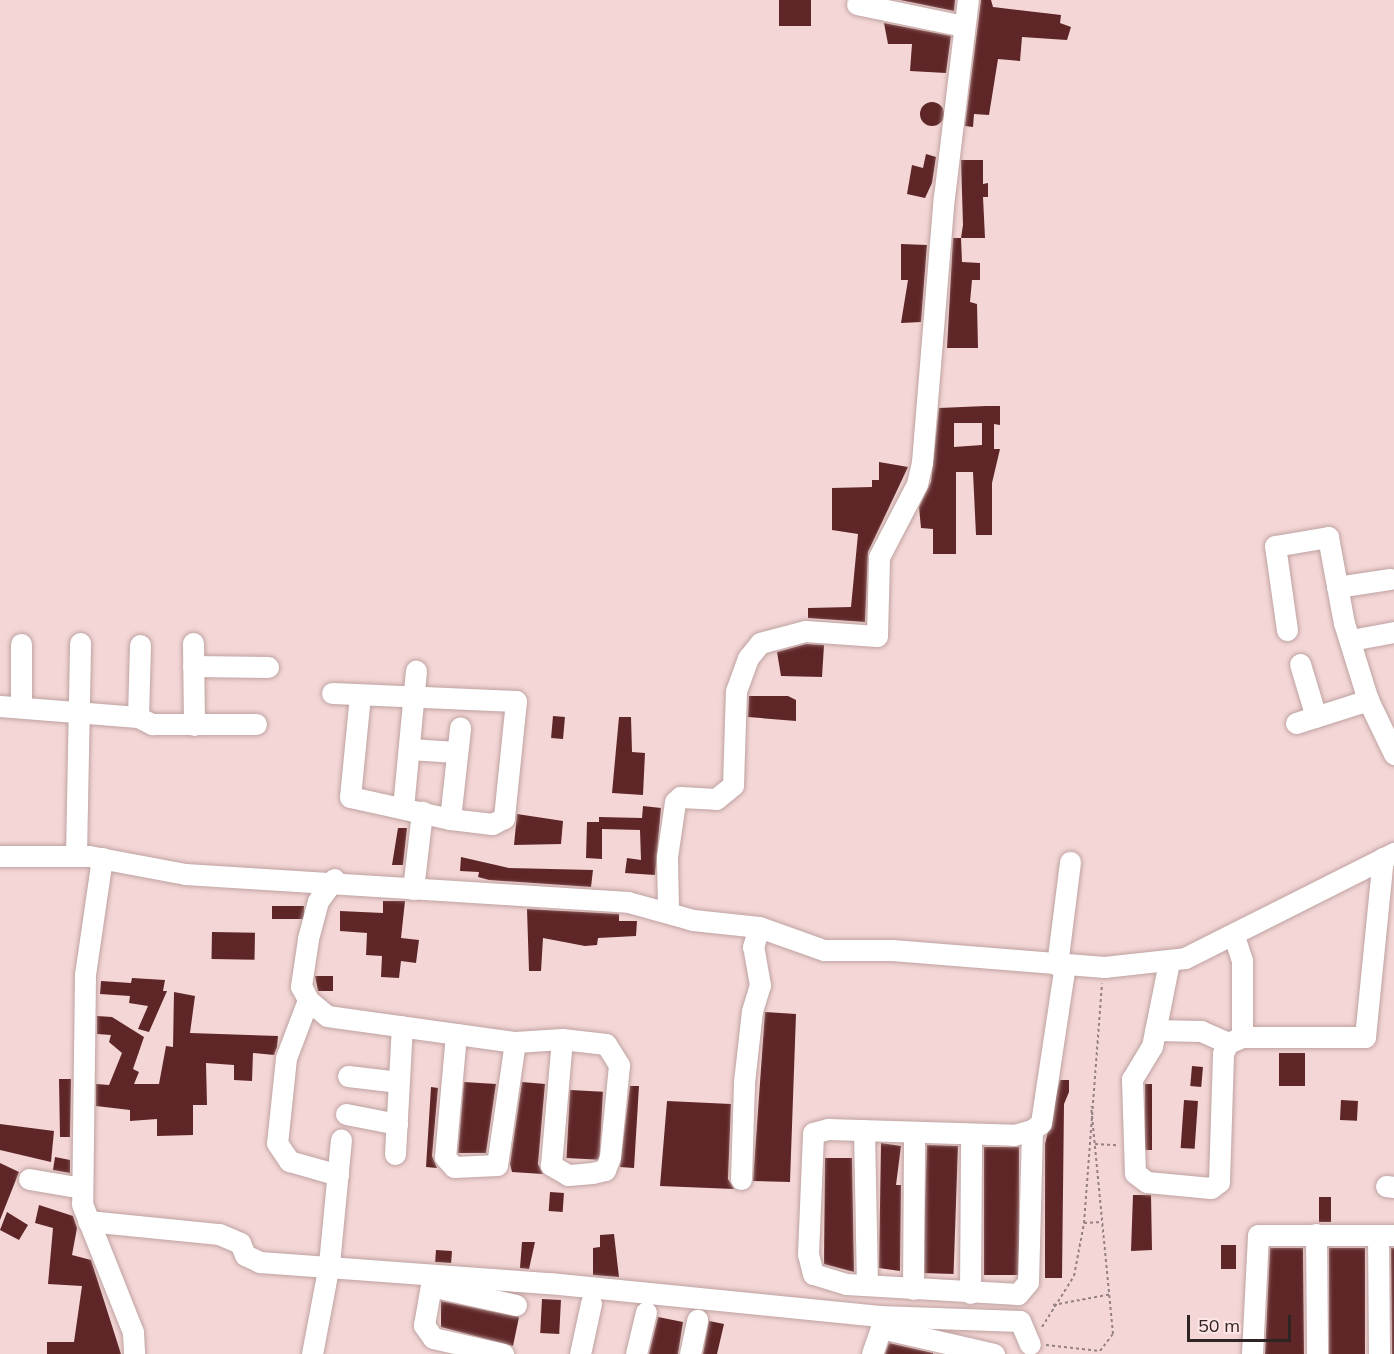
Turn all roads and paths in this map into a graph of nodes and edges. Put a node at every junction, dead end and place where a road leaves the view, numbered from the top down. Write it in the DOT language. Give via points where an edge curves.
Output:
graph roads {
  1 [pos="968,0"];
  2 [pos="856,4"];
  3 [pos="963,26"];
  4 [pos="1390,579"];
  5 [pos="1337,587"];
  6 [pos="1287,630"];
  7 [pos="1394,632"];
  8 [pos="1351,640"];
  9 [pos="80,643"];
  10 [pos="193,643"];
  11 [pos="21,644"];
  12 [pos="140,645"];
  13 [pos="1300,664"];
  14 [pos="192,666"];
  15 [pos="268,667"];
  16 [pos="416,671"];
  17 [pos="332,693"];
  18 [pos="360,695"];
  19 [pos="416,699"];
  20 [pos="1368,700"];
  21 [pos="0,706"];
  22 [pos="21,707"];
  23 [pos="79,714"];
  24 [pos="138,717"];
  25 [pos="256,724"];
  26 [pos="194,725"];
  27 [pos="460,728"];
  28 [pos="410,749"];
  29 [pos="456,752"];
  30 [pos="1394,754"];
  31 [pos="412,810"];
  32 [pos="450,819"];
  33 [pos="0,856"];
  34 [pos="76,856"];
  35 [pos="1388,856"];
  36 [pos="102,858"];
  37 [pos="1070,862"];
  38 [pos="334,879"];
  39 [pos="413,889"];
  40 [pos="668,909"];
  41 [pos="759,927"];
  42 [pos="1234,936"];
  43 [pos="1169,962"];
  44 [pos="1061,965"];
  45 [pos="1104,967"];
  46 [pos="308,1000"];
  47 [pos="402,1026"];
  48 [pos="1155,1030"];
  49 [pos="456,1034"];
  50 [pos="562,1038"];
  51 [pos="1235,1040"];
  52 [pos="515,1042"];
  53 [pos="348,1076"];
  54 [pos="399,1082"];
  55 [pos="1091,1106"];
  56 [pos="346,1114"];
  57 [pos="397,1124"];
  58 [pos="864,1130"];
  59 [pos="1032,1130"];
  60 [pos="914,1132"];
  61 [pos="971,1134"];
  62 [pos="341,1140"];
  63 [pos="1095,1144"];
  64 [pos="1134,1146"];
  65 [pos="395,1154"];
  66 [pos="338,1175"];
  67 [pos="29,1179"];
  68 [pos="741,1179"];
  69 [pos="82,1188"];
  70 [pos="88,1221"];
  71 [pos="1102,1222"];
  72 [pos="1084,1223"];
  73 [pos="1316,1234"];
  74 [pos="1386,1235"];
  75 [pos="329,1264"];
  76 [pos="867,1285"];
  77 [pos="913,1288"];
  78 [pos="970,1293"];
  79 [pos="1112,1294"];
  80 [pos="591,1303"];
  81 [pos="516,1305"];
  82 [pos="1053,1305"];
  83 [pos="646,1312"];
  84 [pos="697,1320"];
  85 [pos="430,1346"];
  86 [pos="1032,1348"];
  87 [pos="134,1354"];
  88 [pos="312,1354"];
  89 [pos="502,1354"];
  90 [pos="580,1354"];
  91 [pos="636,1354"];
  92 [pos="690,1354"];
  93 [pos="872,1354"];
  94 [pos="994,1354"];
  95 [pos="1252,1354"];
  96 [pos="1317,1354"];
  97 [pos="1379,1354"];
  1 -- 3 [label="street"];
  2 -- 3 [label="street"];
  3 -- 40 [label="street" via="922,462 917,484 879,557 877,636 805,631 760,643 747,658 736,691 733,785 716,799 680,797 675,802"];
  4 -- 5 [label="street"];
  5 -- 6 [label="street" via="1328,537 1275,546"];
  5 -- 8 [label="street"];
  7 -- 8 [label="street"];
  8 -- 20 [label="street"];
  9 -- 23 [label="street"];
  10 -- 14 [label="street"];
  11 -- 22 [label="street"];
  12 -- 24 [label="street"];
  13 -- 20 [label="street" via="1306,720"];
  14 -- 15 [label="street"];
  14 -- 26 [label="street"];
  16 -- 19 [label="street"];
  17 -- 18 [label="street"];
  18 -- 19 [label="street"];
  18 -- 31 [label="street" via="350,797"];
  19 -- 28 [label="street"];
  19 -- 32 [label="street" via="512,698 518,705 504,818 494,824"];
  20 -- 30 [label="street"];
  21 -- 22 [label="street"];
  22 -- 23 [label="street"];
  23 -- 24 [label="street"];
  23 -- 34 [label="street"];
  24 -- 26 [label="street" via="152,724"];
  25 -- 26 [label="street"];
  27 -- 29 [label="street"];
  28 -- 29 [label="street"];
  28 -- 31 [label="street"];
  29 -- 32 [label="street"];
  31 -- 32 [label="street"];
  31 -- 39 [label="street"];
  33 -- 34 [label="street"];
  34 -- 36 [label="street"];
  35 -- 42 [label="street"];
  35 -- 51 [label="street" via="1365,1037"];
  36 -- 38 [label="street" via="184,874"];
  36 -- 69 [label="street" via="85,974"];
  37 -- 44 [label="street"];
  38 -- 39 [label="street"];
  38 -- 46 [label="street" via="318,901 308,939 300,986"];
  39 -- 40 [label="street"];
  40 -- 41 [label="street" via="693,920"];
  41 -- 44 [label="street" via="824,950 892,950"];
  41 -- 68 [label="street" via="753,947 760,985 752,1011 744,1082"];
  42 -- 43 [label="street"];
  42 -- 51 [label="street" via="1242,960"];
  43 -- 45 [label="street"];
  43 -- 48 [label="street"];
  44 -- 45 [label="street"];
  44 -- 59 [label="street" via="1041,1123"];
  45 -- 55 [label="path"];
  46 -- 47 [label="street" via="327,1016"];
  46 -- 66 [label="street" via="286,1058 277,1143 290,1161"];
  47 -- 49 [label="street"];
  47 -- 54 [label="street"];
  48 -- 51 [label="street" via="1201,1031"];
  48 -- 64 [label="street" via="1132,1079"];
  49 -- 52 [label="street"];
  49 -- 52 [label="street" via="445,1157 454,1167 497,1165"];
  50 -- 50 [label="street" via="606,1044 618,1059 610,1157 604,1170 568,1175 551,1165"];
  50 -- 52 [label="street"];
  51 -- 64 [label="street" via="1223,1053 1216,1186 1140,1180"];
  53 -- 54 [label="street"];
  54 -- 57 [label="street"];
  55 -- 63 [label="path"];
  55 -- 72 [label="path"];
  56 -- 57 [label="street"];
  57 -- 65 [label="street"];
  58 -- 60 [label="street"];
  58 -- 76 [label="street"];
  58 -- 76 [label="street" via="813,1133 808,1254 813,1274 827,1282"];
  59 -- 61 [label="street"];
  59 -- 78 [label="street" via="1028,1282 1011,1296"];
  60 -- 61 [label="street"];
  60 -- 77 [label="street"];
  61 -- 78 [label="street"];
  62 -- 66 [label="street"];
  63 -- 64 [label="path"];
  63 -- 71 [label="path"];
  66 -- 75 [label="street"];
  67 -- 69 [label="street"];
  69 -- 70 [label="street"];
  70 -- 75 [label="street" via="219,1233 240,1243 250,1259"];
  70 -- 87 [label="street" via="133,1332"];
  71 -- 72 [label="path"];
  71 -- 79 [label="path"];
  72 -- 82 [label="path" via="1074,1276"];
  73 -- 74 [label="street"];
  73 -- 95 [label="street" via="1258,1235 1254,1240"];
  73 -- 96 [label="street"];
  74 -- 97 [label="street"];
  75 -- 86 [label="street" via="879,1316 1020,1321"];
  75 -- 88 [label="street"];
  76 -- 77 [label="street"];
  77 -- 78 [label="street"];
  79 -- 82 [label="path"];
  79 -- 86 [label="path" via="1113,1334 1100,1351"];
  80 -- 90 [label="street"];
  81 -- 85 [label="street" via="431,1286 424,1325"];
  82 -- 86 [label="path"];
  83 -- 91 [label="street"];
  84 -- 92 [label="street"];
  85 -- 89 [label="street"];
  93 -- 94 [label="street" via="877,1330 885,1328"];
}
